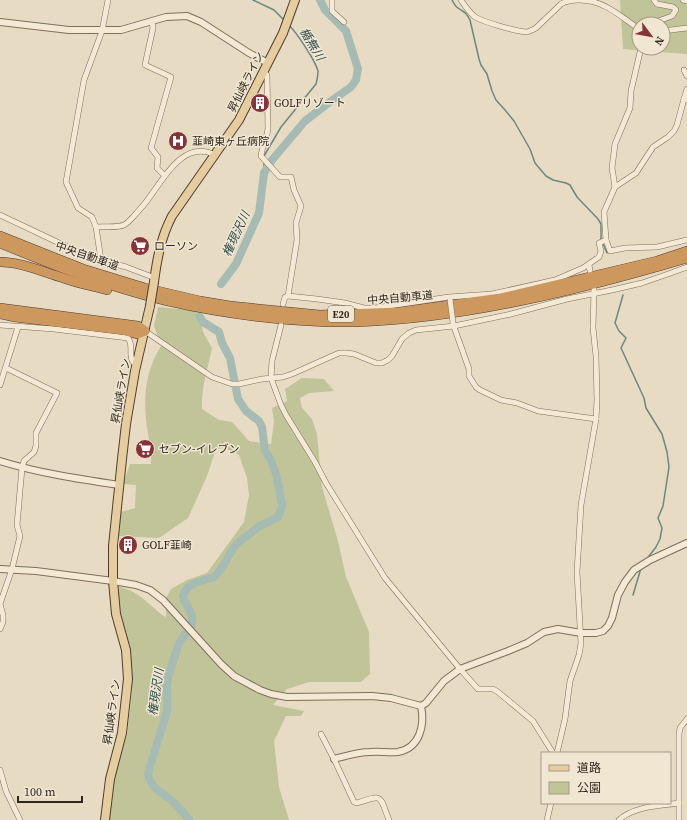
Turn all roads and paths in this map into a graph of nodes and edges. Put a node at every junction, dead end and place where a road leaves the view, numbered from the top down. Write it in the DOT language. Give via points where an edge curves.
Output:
graph roads {
  1 [pos="108,0"];
  2 [pos="295,0"];
  3 [pos="332,0"];
  4 [pos="461,0"];
  5 [pos="654,0"];
  6 [pos="683,0"];
  7 [pos="687,1"];
  8 [pos="671,16"];
  9 [pos="0,22"];
  10 [pos="152,22"];
  11 [pos="344,22"];
  12 [pos="631,23"];
  13 [pos="687,28"];
  14 [pos="671,30"];
  15 [pos="102,31"];
  16 [pos="639,56"];
  17 [pos="268,63"];
  18 [pos="684,70"];
  19 [pos="264,72"];
  20 [pos="687,76"];
  21 [pos="687,89"];
  22 [pos="686,99"];
  23 [pos="215,155"];
  24 [pos="164,175"];
  25 [pos="615,187"];
  26 [pos="0,215"];
  27 [pos="96,227"];
  28 [pos="0,229"];
  29 [pos="0,236"];
  30 [pos="606,240"];
  31 [pos="687,240"];
  32 [pos="0,243"];
  33 [pos="687,251"];
  34 [pos="687,258"];
  35 [pos="101,260"];
  36 [pos="0,262"];
  37 [pos="589,265"];
  38 [pos="687,267"];
  39 [pos="590,272"];
  40 [pos="155,280"];
  41 [pos="128,283"];
  42 [pos="594,291"];
  43 [pos="288,296"];
  44 [pos="450,298"];
  45 [pos="168,301"];
  46 [pos="283,304"];
  47 [pos="0,308"];
  48 [pos="0,313"];
  49 [pos="0,318"];
  50 [pos="85,322"];
  51 [pos="0,325"];
  52 [pos="281,325"];
  53 [pos="453,325"];
  54 [pos="18,327"];
  55 [pos="145,331"];
  56 [pos="137,362"];
  57 [pos="6,368"];
  58 [pos="271,378"];
  59 [pos="0,385"];
  60 [pos="596,418"];
  61 [pos="0,461"];
  62 [pos="22,468"];
  63 [pos="119,485"];
  64 [pos="687,543"];
  65 [pos="0,569"];
  66 [pos="12,569"];
  67 [pos="113,581"];
  68 [pos="0,629"];
  69 [pos="581,632"];
  70 [pos="460,669"];
  71 [pos="421,706"];
  72 [pos="687,719"];
  73 [pos="321,734"];
  74 [pos="552,752"];
  75 [pos="557,752"];
  76 [pos="334,759"];
  77 [pos="0,770"];
  78 [pos="679,803"];
  79 [pos="551,804"];
  80 [pos="20,820"];
  81 [pos="105,820"];
  82 [pos="389,820"];
  83 [pos="547,820"];
  84 [pos="619,820"];
  85 [pos="679,820"];
  1 -- 15 [label="street"];
  2 -- 17 [label="main road, 昇仙峡ライン"];
  3 -- 11 [label="street" via="332,11"];
  4 -- 12 [label="street" via="476,17 520,31 531,31 561,4 572,0 608,7"];
  5 -- 8 [label="street" via="657,4 674,7 676,10"];
  6 -- 7 [label="street"];
  9 -- 15 [label="street"];
  10 -- 15 [label="street" via="120,30"];
  10 -- 17 [label="street" via="187,16"];
  10 -- 24 [label="street" via="145,65 170,77 151,148 158,158 157,168"];
  13 -- 14 [label="street"];
  15 -- 27 [label="street" via="84,80 66,182 78,208 92,217"];
  16 -- 25 [label="street" via="630,91 630,108 615,144 612,168"];
  17 -- 19 [label="main road, 昇仙峡ライン"];
  18 -- 20 [label="street"];
  19 -- 23 [label="main road, 昇仙峡ライン" via="239,120"];
  19 -- 43 [label="street" via="268,137 261,156 280,177 291,177 301,206 296,223 298,240"];
  21 -- 22 [label="street"];
  22 -- 25 [label="street" via="674,130 653,147 636,173"];
  23 -- 24 [label="street" via="203,151 192,153 176,163"];
  23 -- 40 [label="main road, 昇仙峡ライン" via="166,228"];
  24 -- 27 [label="street" via="149,199 129,222 123,226"];
  25 -- 30 [label="street" via="604,212"];
  26 -- 35 [label="street"];
  27 -- 35 [label="street"];
  28 -- 41 [label="highway"];
  29 -- 41 [label="highway, 中央自動車道 / E20"];
  30 -- 31 [label="street" via="610,251 657,247"];
  30 -- 37 [label="street" via="600,243 599,257"];
  32 -- 45 [label="highway, 中央自動車道 / E20" via="80,276"];
  33 -- 41 [label="highway, 中央自動車道 / E20" via="650,263 501,298 371,314 320,315 230,306"];
  34 -- 45 [label="highway, 中央自動車道 / E20" via="519,301 398,319 350,322 290,320 229,313"];
  35 -- 40 [label="street" via="126,267"];
  36 -- 45 [label="highway" via="126,294"];
  37 -- 39 [label="street"];
  37 -- 44 [label="street" via="555,280 531,286 492,294"];
  38 -- 42 [label="street" via="642,283"];
  40 -- 55 [label="main road, 昇仙峡ライン, bridge"];
  42 -- 53 [label="street" via="511,314"];
  42 -- 60 [label="street"];
  43 -- 44 [label="street" via="364,308"];
  43 -- 46 [label="street" via="285,297"];
  44 -- 53 [label="street, bridge"];
  47 -- 50 [label="highway"];
  48 -- 50 [label="highway" via="15,317"];
  49 -- 50 [label="highway"];
  50 -- 55 [label="highway" via="137,334"];
  51 -- 54 [label="street"];
  52 -- 58 [label="street" via="272,361"];
  53 -- 58 [label="street" via="409,333 402,339 392,356 382,363 354,354 339,353 292,374"];
  53 -- 60 [label="street" via="469,369 469,376 480,390 501,400 538,411"];
  54 -- 56 [label="street" via="128,338 131,344 131,358 133,362"];
  54 -- 57 [label="street"];
  55 -- 56 [label="main road, 昇仙峡ライン"];
  55 -- 58 [label="street" via="212,377 232,384"];
  56 -- 63 [label="main road, 昇仙峡ライン"];
  57 -- 59 [label="street"];
  57 -- 62 [label="street" via="57,393 36,433 34,452 24,461"];
  58 -- 70 [label="street" via="286,415 385,578"];
  60 -- 69 [label="street" via="581,505 577,572"];
  61 -- 62 [label="street"];
  62 -- 63 [label="street"];
  62 -- 66 [label="street" via="17,525 20,536"];
  63 -- 67 [label="main road, 昇仙峡ライン" via="113,546"];
  64 -- 69 [label="street" via="634,570 618,595 608,626 596,633"];
  65 -- 66 [label="street"];
  66 -- 67 [label="street"];
  66 -- 68 [label="street" via="0,604 3,615"];
  67 -- 71 [label="street" via="136,585 157,594 234,676 271,694 287,697 372,696"];
  67 -- 81 [label="main road, 昇仙峡ライン" via="116,614 126,650 128,679 122,733 110,780"];
  69 -- 70 [label="street" via="550,630 508,651"];
  69 -- 75 [label="street" via="579,655 570,681"];
  70 -- 71 [label="street" via="444,681"];
  70 -- 74 [label="street" via="478,688 493,689 533,721"];
  71 -- 76 [label="street" via="423,714 420,736 408,748 400,752 368,752"];
  72 -- 78 [label="street" via="679,734"];
  73 -- 76 [label="street"];
  76 -- 82 [label="street" via="354,802 378,797"];
  77 -- 80 [label="street" via="6,791"];
  78 -- 84 [label="street" via="642,809"];
  78 -- 85 [label="street"];
  79 -- 83 [label="street"];
}
